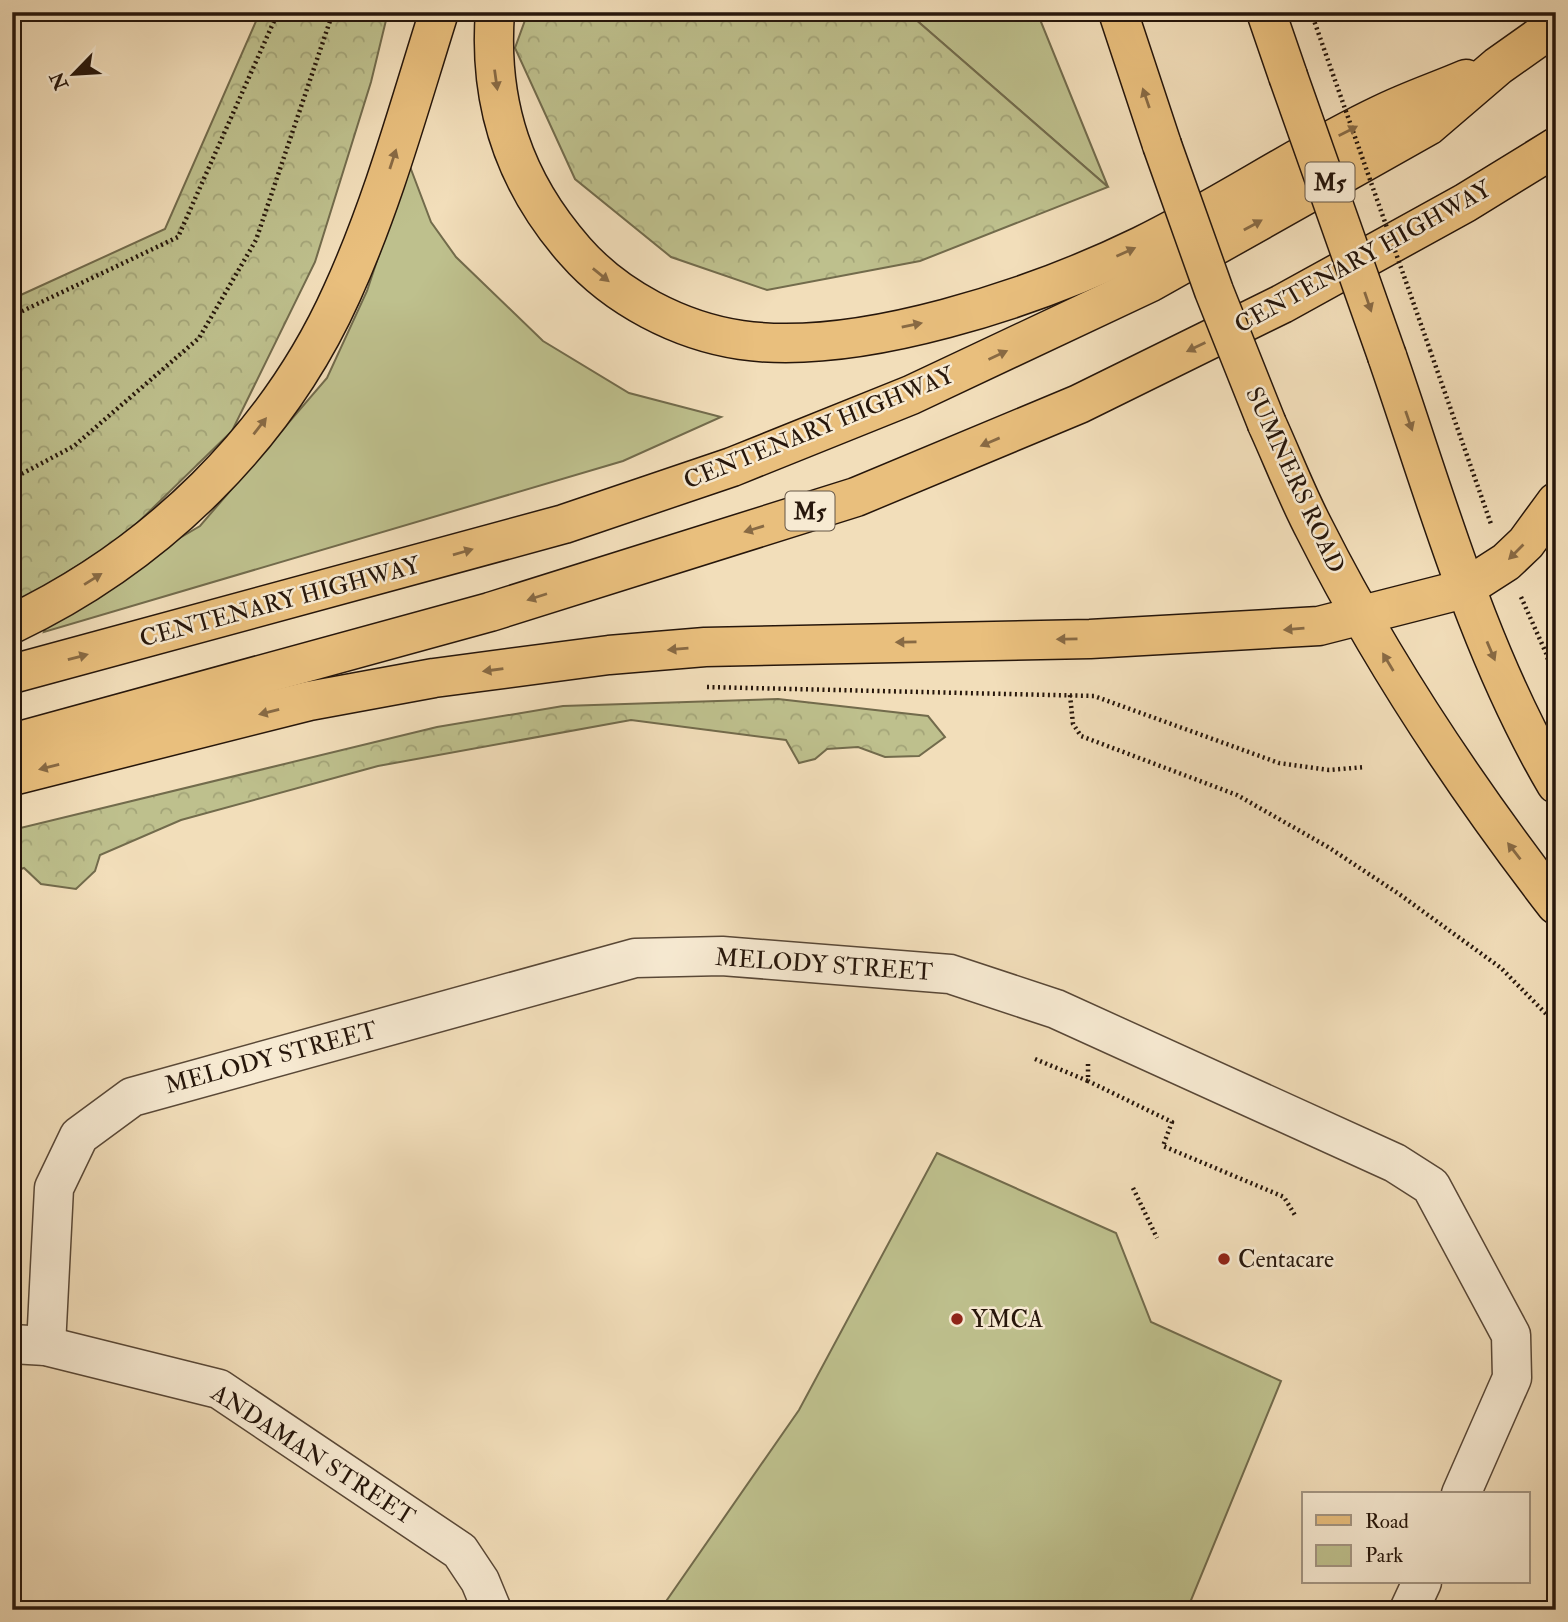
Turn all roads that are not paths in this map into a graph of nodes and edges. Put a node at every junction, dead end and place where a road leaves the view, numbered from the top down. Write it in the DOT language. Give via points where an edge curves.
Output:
graph roads {
  1 [pos="439,12"];
  2 [pos="495,12"];
  3 [pos="1118,12"];
  4 [pos="1266,12"];
  5 [pos="1556,25"];
  6 [pos="1497,66"];
  7 [pos="1556,147"];
  8 [pos="1556,502"];
  9 [pos="1464,589"];
  10 [pos="1361,616"];
  11 [pos="12,624"];
  12 [pos="12,674"];
  13 [pos="12,743"];
  14 [pos="12,776"];
  15 [pos="1556,784"];
  16 [pos="1556,905"];
  17 [pos="29,1345"];
  18 [pos="1462,1492"];
  19 [pos="1421,1584"];
  20 [pos="492,1610"];
  21 [pos="1409,1610"];
  11 -- 1 [label="main road, one-way" via="99,575 181,511 232,460 287,392 315,347 356,262 391,168"];
  2 -- 6 [label="main road, one-way" via="494,68 515,162 557,231 620,291 656,312 720,335 787,343 844,338 937,320 1072,276 1141,246 1382,114"];
  10 -- 3 [label="main road, SUMNERS ROAD, one-way, bridge" via="1314,529 1267,424 1214,291"];
  4 -- 9 [label="main road, one-way, bridge"];
  5 -- 6 [label="main road, CENTENARY HIGHWAY / M5"];
  12 -- 6 [label="main road, CENTENARY HIGHWAY / M5, one-way" via="564,524 732,467 911,395 1151,282 1428,127"];
  7 -- 13 [label="main road, CENTENARY HIGHWAY / M5, one-way" via="1465,203 1270,310 1079,404 856,497 490,612"];
  8 -- 9 [label="main road, one-way" via="1506,562"];
  9 -- 10 [label="main road"];
  9 -- 15 [label="main road, one-way" via="1515,706"];
  10 -- 14 [label="main road, one-way" via="1282,630 705,647 609,654 433,678 309,702"];
  16 -- 10 [label="main road, SUMNERS ROAD, one-way" via="1450,761"];
  17 -- 18 [label="street, MELODY STREET" via="54,1188 79,1136 132,1097 635,958 722,956 950,974 1056,1009 1395,1163 1431,1186 1511,1335 1512,1378"];
  17 -- 20 [label="street, ANDAMAN STREET" via="219,1389 460,1551"];
  19 -- 21 [label="street"];
}
